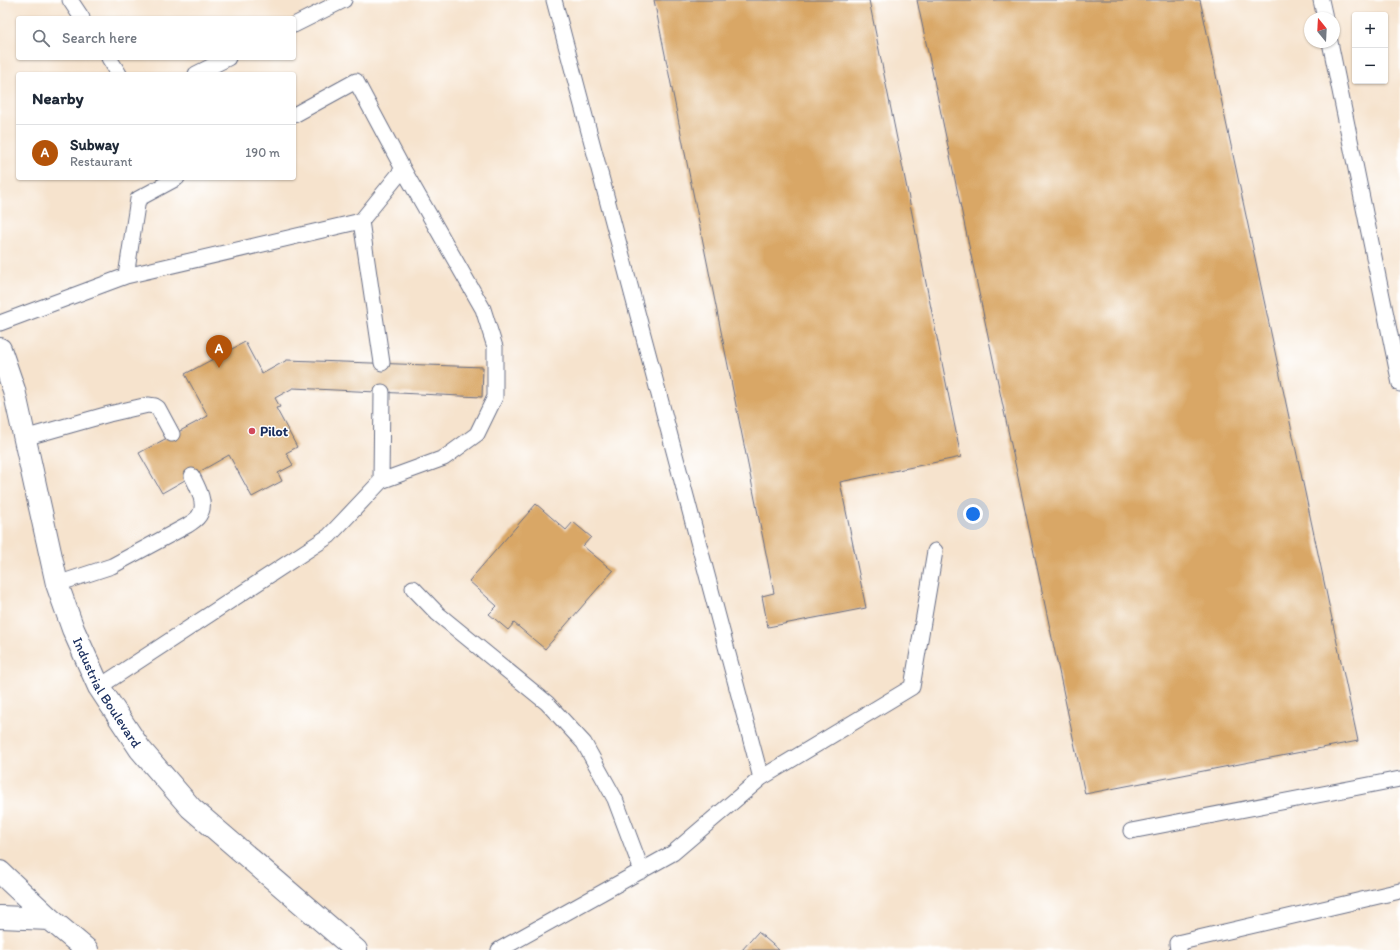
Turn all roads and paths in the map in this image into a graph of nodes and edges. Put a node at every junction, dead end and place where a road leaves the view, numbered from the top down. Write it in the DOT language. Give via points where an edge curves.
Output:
graph roads {
  1 [pos="70,0"];
  2 [pos="344,0"];
  3 [pos="554,0"];
  4 [pos="1321,0"];
  5 [pos="1324,12"];
  6 [pos="81,16"];
  7 [pos="296,24"];
  8 [pos="1331,48"];
  9 [pos="110,60"];
  10 [pos="224,60"];
  11 [pos="118,72"];
  12 [pos="200,72"];
  13 [pos="296,114"];
  14 [pos="403,169"];
  15 [pos="172,180"];
  16 [pos="361,221"];
  17 [pos="126,276"];
  18 [pos="0,323"];
  19 [pos="0,349"];
  20 [pos="382,363"];
  21 [pos="1400,384"];
  22 [pos="382,392"];
  23 [pos="172,434"];
  24 [pos="24,438"];
  25 [pos="192,476"];
  26 [pos="381,481"];
  27 [pos="935,550"];
  28 [pos="57,584"];
  29 [pos="413,588"];
  30 [pos="99,687"];
  31 [pos="761,778"];
  32 [pos="1400,779"];
  33 [pos="1131,831"];
  34 [pos="642,871"];
  35 [pos="0,872"];
  36 [pos="1400,891"];
  37 [pos="0,917"];
  38 [pos="50,919"];
  39 [pos="86,950"];
  40 [pos="356,950"];
  41 [pos="500,950"];
  42 [pos="1178,950"];
  1 -- 6 [label="lane"];
  2 -- 7 [label="lane"];
  3 -- 31 [label="lane"];
  4 -- 5 [label="lane"];
  8 -- 21 [label="lane"];
  9 -- 11 [label="lane"];
  10 -- 12 [label="lane"];
  13 -- 14 [label="lane" via="356,81"];
  14 -- 16 [label="lane"];
  14 -- 26 [label="lane" via="483,309 495,347 495,397 477,434 444,458"];
  15 -- 17 [label="lane" via="138,199"];
  16 -- 17 [label="lane"];
  16 -- 20 [label="lane"];
  17 -- 18 [label="lane"];
  19 -- 24 [label="main road, Industrial Boulevard" via="14,390"];
  22 -- 26 [label="lane"];
  23 -- 24 [label="lane" via="158,408 148,405"];
  24 -- 28 [label="main road, Industrial Boulevard"];
  25 -- 28 [label="lane" via="202,505 202,512 197,518 112,566"];
  26 -- 30 [label="lane" via="329,536"];
  27 -- 31 [label="lane" via="912,687"];
  28 -- 30 [label="main road, Industrial Boulevard" via="72,629"];
  29 -- 34 [label="lane" via="438,614 546,703 584,743 615,799"];
  30 -- 40 [label="main road, Industrial Boulevard" via="140,749 191,808"];
  31 -- 34 [label="lane" via="673,853"];
  32 -- 33 [label="lane"];
  34 -- 41 [label="lane"];
  35 -- 38 [label="main road"];
  36 -- 42 [label="lane" via="1176,942"];
  37 -- 38 [label="main road"];
  38 -- 39 [label="main road"];
}
